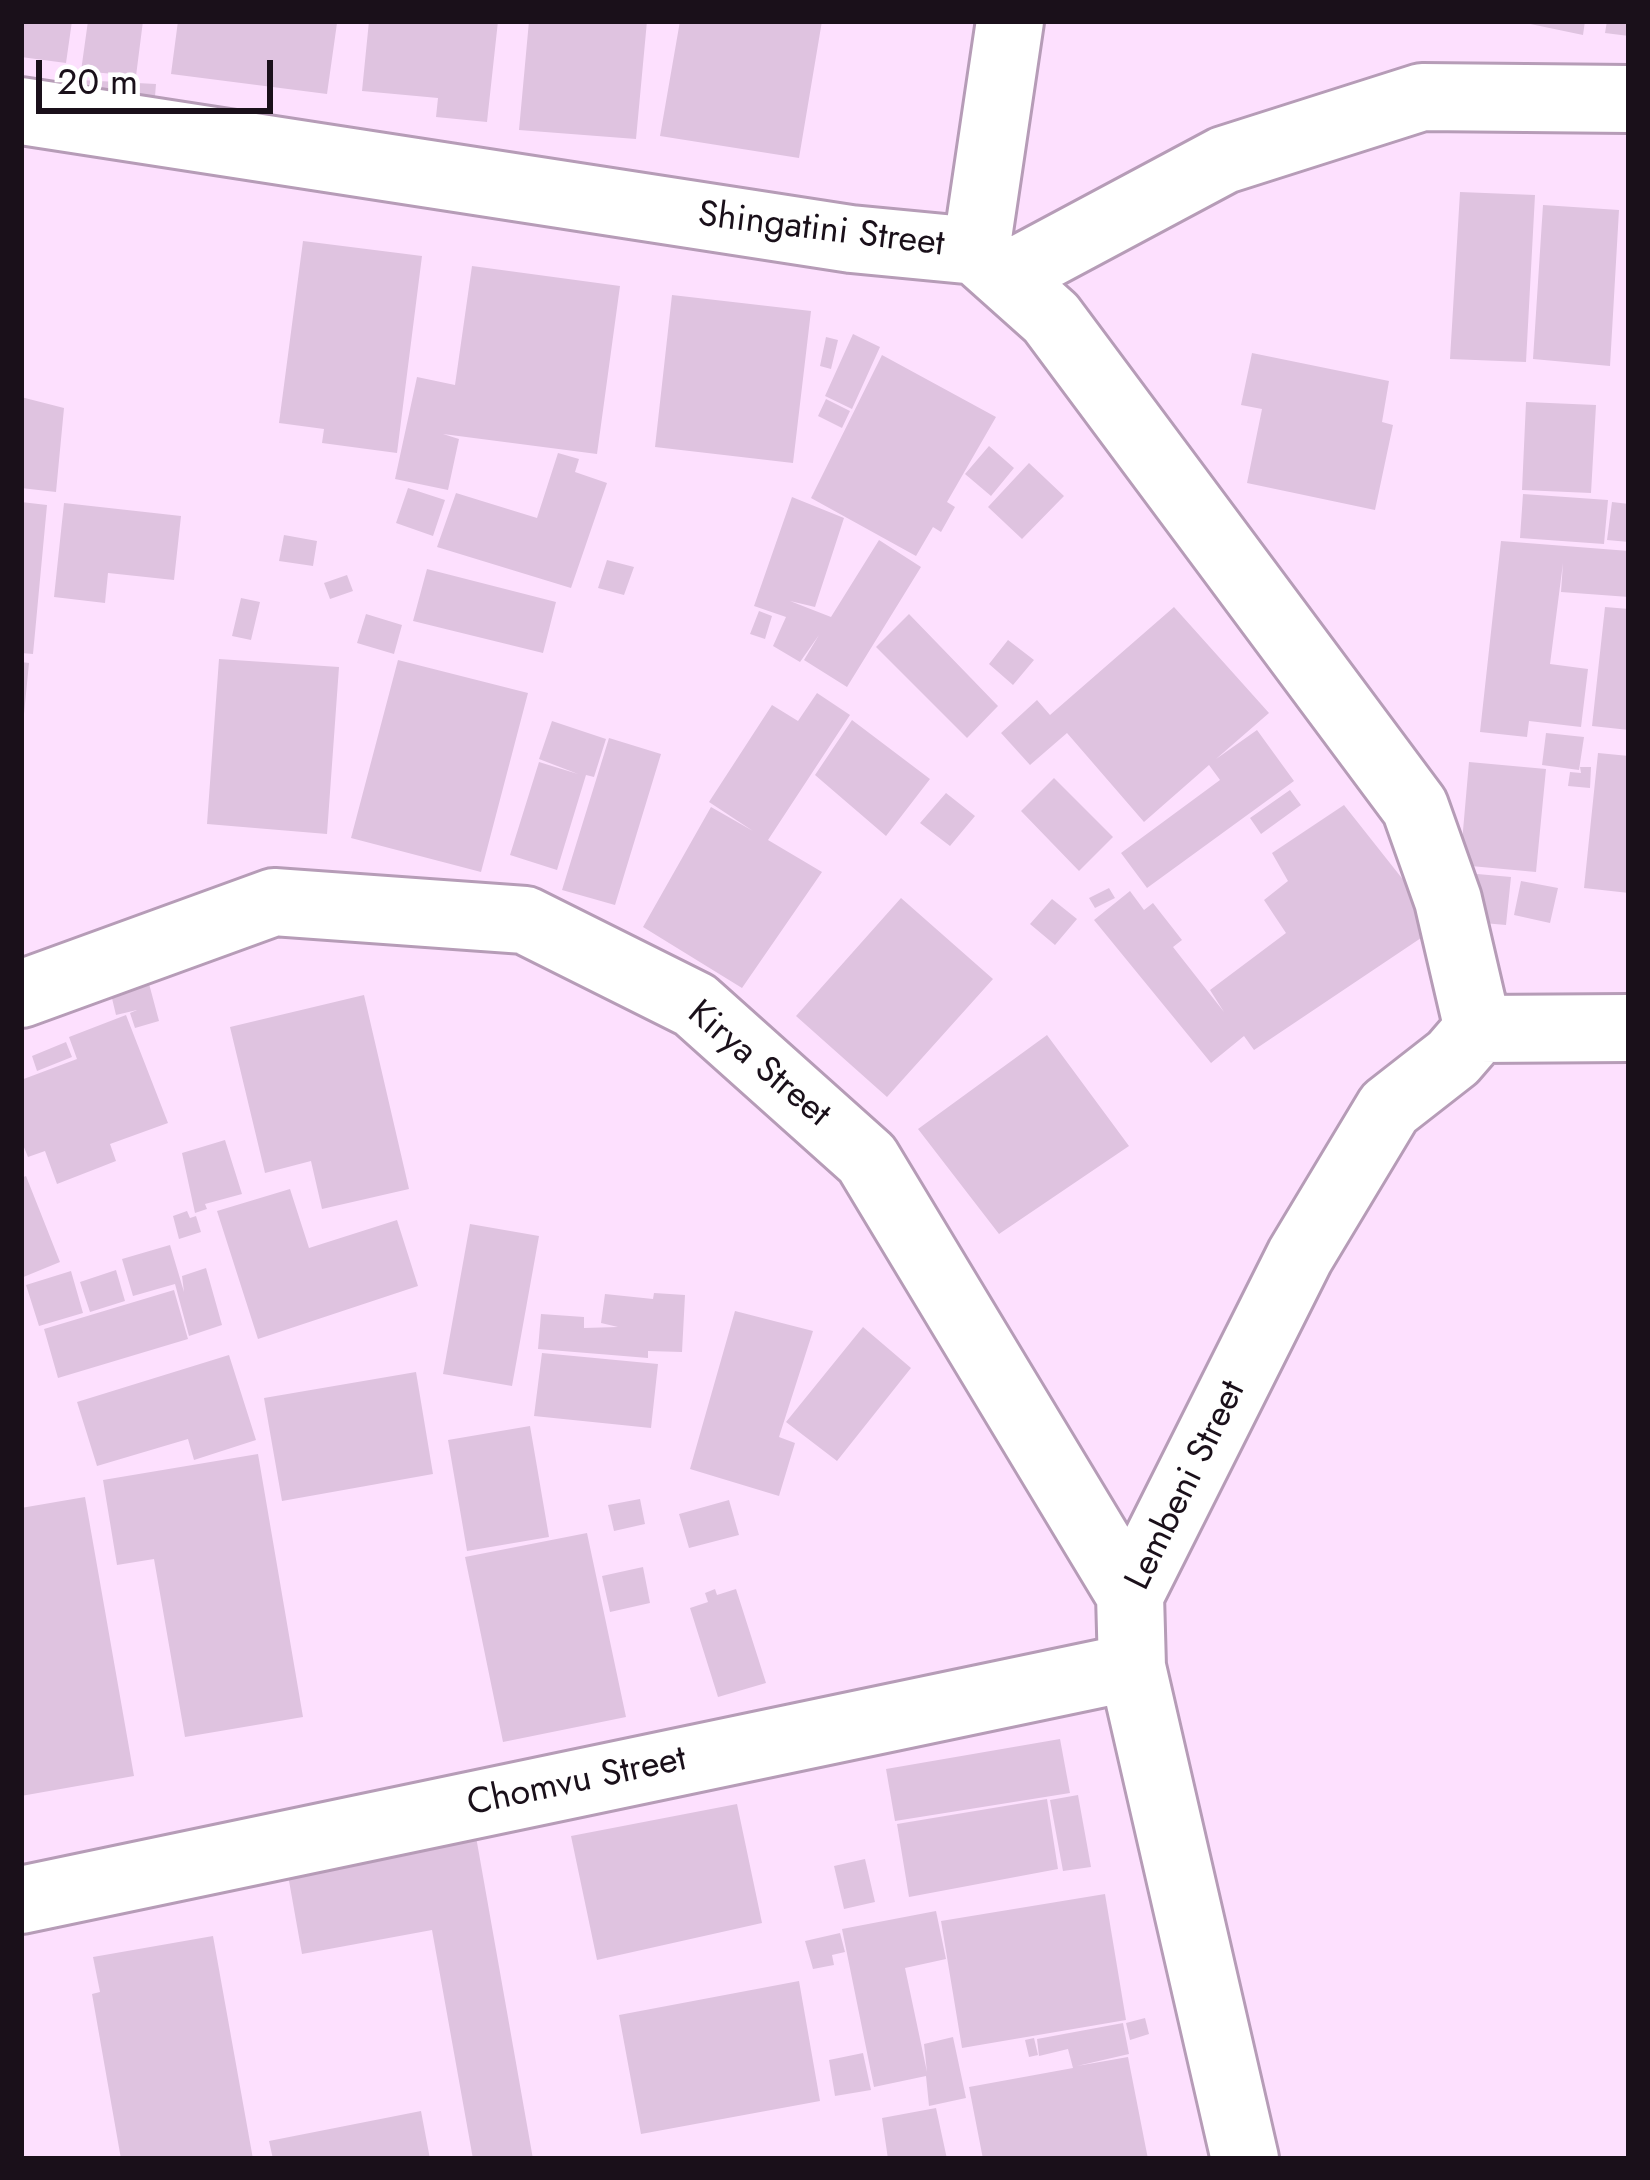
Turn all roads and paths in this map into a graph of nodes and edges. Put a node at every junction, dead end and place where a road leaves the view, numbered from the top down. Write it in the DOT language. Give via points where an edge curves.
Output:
graph roads {
  1 [pos="1010,21"];
  2 [pos="1629,99"];
  3 [pos="21,111"];
  4 [pos="992,263"];
  5 [pos="21,994"];
  6 [pos="1629,1028"];
  7 [pos="1478,1029"];
  8 [pos="1130,1595"];
  9 [pos="1132,1667"];
  10 [pos="21,1900"];
  11 [pos="1246,2159"];
  1 -- 4 [label="street"];
  2 -- 4 [label="street" via="1422,97 1223,160"];
  3 -- 4 [label="street, Shingatini Street"];
  4 -- 7 [label="street" via="1051,318 1415,807 1448,900"];
  5 -- 8 [label="street, Kirya Street" via="274,902 525,920 695,1005 867,1159"];
  6 -- 7 [label="street"];
  7 -- 8 [label="street, Lembeni Street" via="1389,1108 1300,1256"];
  8 -- 9 [label="street, Lembeni Street"];
  9 -- 10 [label="street, Chomvu Street"];
  9 -- 11 [label="street, Lembeni Street"];
}
